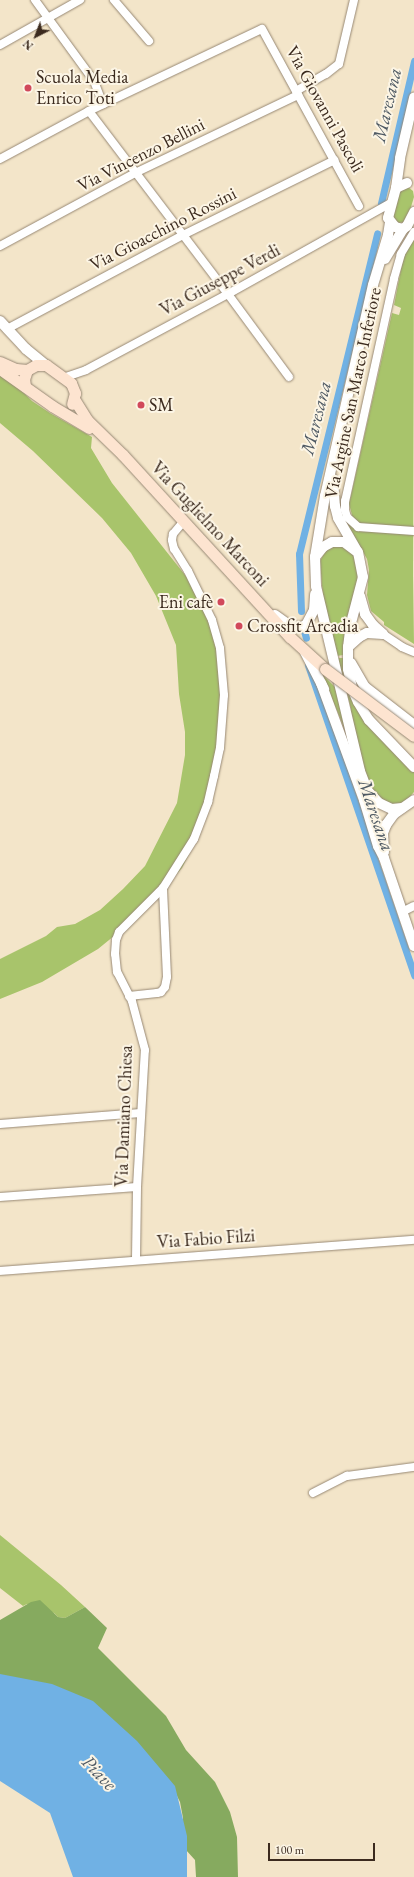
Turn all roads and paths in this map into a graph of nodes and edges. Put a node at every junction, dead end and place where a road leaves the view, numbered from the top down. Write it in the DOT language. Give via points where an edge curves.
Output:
graph roads {
  1 [pos="36,0"];
  2 [pos="80,0"];
  3 [pos="114,0"];
  4 [pos="354,0"];
  5 [pos="48,18"];
  6 [pos="149,41"];
  7 [pos="0,45"];
  8 [pos="297,93"];
  9 [pos="414,98"];
  10 [pos="104,104"];
  11 [pos="89,111"];
  12 [pos="400,158"];
  13 [pos="0,159"];
  14 [pos="335,160"];
  15 [pos="135,173"];
  16 [pos="412,185"];
  17 [pos="396,188"];
  18 [pos="392,203"];
  19 [pos="359,206"];
  20 [pos="414,212"];
  21 [pos="368,217"];
  22 [pos="389,220"];
  23 [pos="403,228"];
  24 [pos="414,232"];
  25 [pos="183,234"];
  26 [pos="0,246"];
  27 [pos="375,276"];
  28 [pos="228,294"];
  29 [pos="0,321"];
  30 [pos="7,329"];
  31 [pos="26,349"];
  32 [pos="0,362"];
  33 [pos="46,365"];
  34 [pos="0,369"];
  35 [pos="27,369"];
  36 [pos="86,370"];
  37 [pos="288,377"];
  38 [pos="63,378"];
  39 [pos="26,386"];
  40 [pos="74,394"];
  41 [pos="58,409"];
  42 [pos="104,436"];
  43 [pos="333,465"];
  44 [pos="184,522"];
  45 [pos="414,531"];
  46 [pos="358,552"];
  47 [pos="315,557"];
  48 [pos="316,586"];
  49 [pos="360,594"];
  50 [pos="258,603"];
  51 [pos="384,634"];
  52 [pos="348,647"];
  53 [pos="304,651"];
  54 [pos="414,652"];
  55 [pos="348,658"];
  56 [pos="321,683"];
  57 [pos="414,725"];
  58 [pos="414,736"];
  59 [pos="414,767"];
  60 [pos="365,789"];
  61 [pos="414,800"];
  62 [pos="402,808"];
  63 [pos="384,858"];
  64 [pos="163,888"];
  65 [pos="414,906"];
  66 [pos="402,912"];
  67 [pos="414,946"];
  68 [pos="129,996"];
  69 [pos="141,1113"];
  70 [pos="0,1124"];
  71 [pos="137,1187"];
  72 [pos="0,1198"];
  73 [pos="414,1240"];
  74 [pos="136,1260"];
  75 [pos="0,1271"];
  76 [pos="414,1467"];
  77 [pos="312,1493"];
  1 -- 5 [label="street"];
  2 -- 5 [label="street"];
  3 -- 6 [label="street"];
  4 -- 8 [label="street, Via Vincenzo Bellini" via="339,64"];
  5 -- 7 [label="street"];
  5 -- 10 [label="street" via="94,81"];
  8 -- 10 [label="street, Via Giovanni Pascoli" via="262,29"];
  8 -- 14 [label="street, Via Giovanni Pascoli"];
  8 -- 15 [label="street, Via Vincenzo Bellini"];
  9 -- 12 [label="street, Via Argine San Marco Inferiore"];
  10 -- 11 [label="street"];
  11 -- 13 [label="street"];
  11 -- 15 [label="street"];
  12 -- 16 [label="street, Via Argine San Marco Inferiore" via="403,173"];
  12 -- 17 [label="street, Via Argine San Marco Inferiore"];
  14 -- 19 [label="street, Via Giovanni Pascoli"];
  14 -- 25 [label="street, Via Gioacchino Rossini"];
  15 -- 25 [label="street"];
  15 -- 26 [label="street, Via Vincenzo Bellini"];
  16 -- 17 [label="street, Via Argine San Marco Inferiore"];
  17 -- 18 [label="street, Via Argine San Marco Inferiore"];
  18 -- 21 [label="street, Via Giuseppe Verdi"];
  18 -- 22 [label="street, Via Argine San Marco Inferiore"];
  20 -- 23 [label="street, Via Argine San Marco Inferiore" via="408,226"];
  21 -- 22 [label="street" via="377,215"];
  21 -- 28 [label="street, Via Giuseppe Verdi"];
  22 -- 23 [label="street" via="395,227"];
  22 -- 27 [label="street, Via Argine San Marco Inferiore" via="388,235"];
  23 -- 27 [label="street, Via Argine San Marco Inferiore"];
  24 -- 45 [label="street, Via Argine San Marco Inferiore" via="401,254 396,273 345,501 347,517 358,527"];
  25 -- 28 [label="street"];
  25 -- 30 [label="street, Via Gioacchino Rossini"];
  27 -- 43 [label="street, Via Argine San Marco Inferiore"];
  28 -- 36 [label="street, Via Giuseppe Verdi"];
  28 -- 37 [label="street"];
  29 -- 30 [label="street"];
  30 -- 31 [label="street"];
  31 -- 33 [label="street"];
  31 -- 35 [label="street" via="30,359"];
  32 -- 35 [label="main road" via="16,369"];
  33 -- 35 [label="main road" via="36,365"];
  33 -- 38 [label="main road, Via Guglielmo Marconi"];
  34 -- 39 [label="main road, Via Guglielmo Marconi"];
  35 -- 39 [label="main road" via="24,379"];
  36 -- 38 [label="street, Via Giuseppe Verdi"];
  36 -- 40 [label="street, Via Giuseppe Verdi"];
  38 -- 40 [label="main road, Via Guglielmo Marconi"];
  39 -- 41 [label="main road, Via Guglielmo Marconi"];
  40 -- 41 [label="main road" via="68,408"];
  40 -- 42 [label="main road, Via Guglielmo Marconi" via="84,416"];
  41 -- 42 [label="main road, Via Guglielmo Marconi"];
  42 -- 44 [label="main road, Via Guglielmo Marconi"];
  43 -- 46 [label="street" via="333,491 338,518"];
  43 -- 47 [label="street, Via Argine San Marco Inferiore" via="319,523"];
  44 -- 50 [label="main road, Via Guglielmo Marconi"];
  44 -- 64 [label="street, Via Damiano Chiesa" via="173,534 174,549 212,620 220,648 224,695 220,748 208,802 194,840"];
  46 -- 47 [label="street" via="344,542 332,542 323,547"];
  46 -- 49 [label="street" via="363,577"];
  47 -- 48 [label="street, Via Argine San Marco Inferiore"];
  48 -- 50 [label="street" via="314,610 310,620 301,628 290,626"];
  48 -- 60 [label="street"];
  49 -- 51 [label="street" via="365,614"];
  49 -- 52 [label="street" via="351,624"];
  50 -- 53 [label="main road, Via Guglielmo Marconi"];
  51 -- 52 [label="street" via="367,633"];
  51 -- 54 [label="street"];
  52 -- 55 [label="street"];
  53 -- 56 [label="street"];
  53 -- 58 [label="main road, Via Guglielmo Marconi, bridge"];
  55 -- 57 [label="street" via="365,687"];
  55 -- 59 [label="street" via="352,688 363,712"];
  56 -- 60 [label="street"];
  56 -- 60 [label="street"];
  60 -- 62 [label="street" via="386,807"];
  60 -- 63 [label="street" via="378,846"];
  61 -- 62 [label="street"];
  62 -- 63 [label="street" via="386,825"];
  63 -- 66 [label="street"];
  64 -- 68 [label="street, Via Damiano Chiesa" via="119,932 116,940 114,954 117,972"];
  64 -- 68 [label="street" via="167,977 165,987 161,992"];
  65 -- 66 [label="street"];
  66 -- 67 [label="street"];
  68 -- 69 [label="street, Via Damiano Chiesa" via="145,1050"];
  69 -- 70 [label="street"];
  69 -- 71 [label="street, Via Damiano Chiesa"];
  71 -- 72 [label="street"];
  71 -- 74 [label="street, Via Damiano Chiesa"];
  73 -- 74 [label="street, Via Fabio Filzi"];
  74 -- 75 [label="street, Via Fabio Filzi"];
  76 -- 77 [label="street" via="347,1476"];
}
